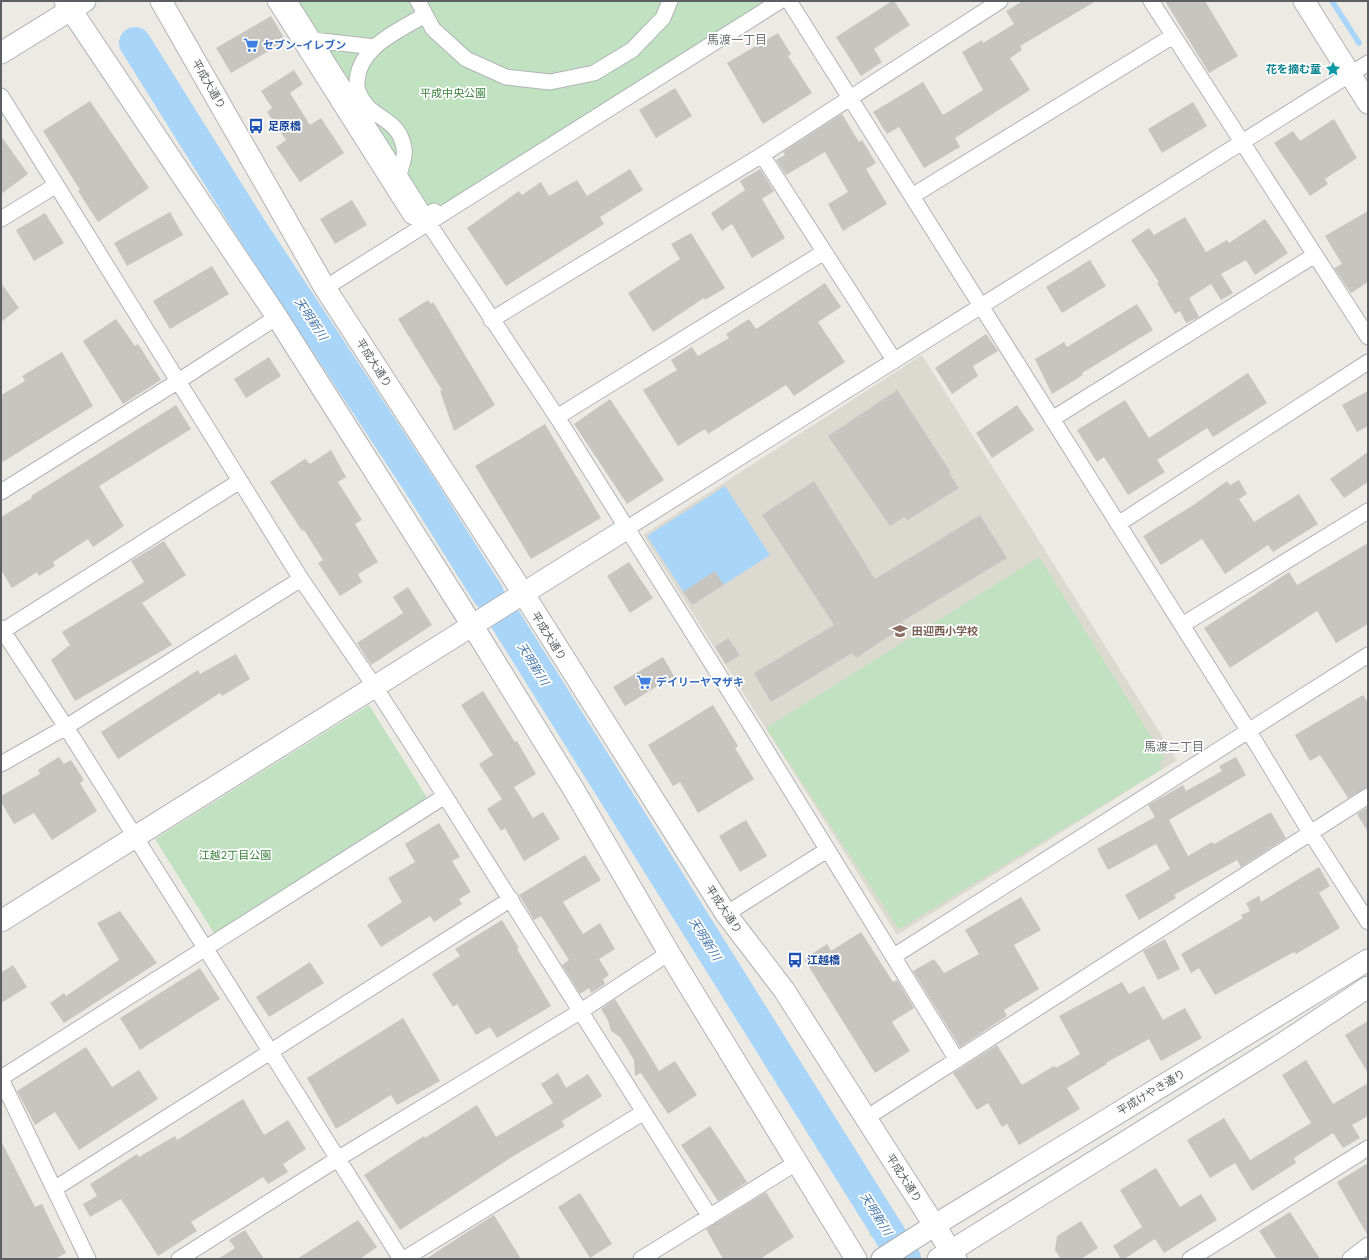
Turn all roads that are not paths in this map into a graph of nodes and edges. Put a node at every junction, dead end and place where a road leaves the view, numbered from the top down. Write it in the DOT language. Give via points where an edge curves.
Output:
graph roads {
  1 [pos="161,1"];
  2 [pos="275,1"];
  3 [pos="289,1"];
  4 [pos="418,1"];
  5 [pos="670,1"];
  6 [pos="780,1"];
  7 [pos="789,1"];
  8 [pos="1000,1"];
  9 [pos="1151,1"];
  10 [pos="1304,1"];
  11 [pos="74,4"];
  12 [pos="425,15"];
  13 [pos="1173,36"];
  14 [pos="313,40"];
  15 [pos="375,47"];
  16 [pos="1,54"];
  17 [pos="1368,63"];
  18 [pos="1349,74"];
  19 [pos="1,96"];
  20 [pos="850,97"];
  21 [pos="1368,103"];
  22 [pos="1241,142"];
  23 [pos="762,155"];
  24 [pos="399,175"];
  25 [pos="56,186"];
  26 [pos="912,196"];
  27 [pos="444,206"];
  28 [pos="1,219"];
  29 [pos="429,224"];
  30 [pos="824,252"];
  31 [pos="1315,255"];
  32 [pos="325,288"];
  33 [pos="981,305"];
  34 [pos="277,317"];
  35 [pos="491,320"];
  36 [pos="1368,338"];
  37 [pos="894,360"];
  38 [pos="1368,362"];
  39 [pos="177,382"];
  40 [pos="556,418"];
  41 [pos="1052,419"];
  42 [pos="240,481"];
  43 [pos="1,492"];
  44 [pos="1368,511"];
  45 [pos="1118,524"];
  46 [pos="626,529"];
  47 [pos="300,579"];
  48 [pos="518,596"];
  49 [pos="477,622"];
  50 [pos="1182,625"];
  51 [pos="2,630"];
  52 [pos="1368,655"];
  53 [pos="375,687"];
  54 [pos="66,726"];
  55 [pos="1248,730"];
  56 [pos="1,764"];
  57 [pos="446,796"];
  58 [pos="1368,796"];
  59 [pos="1310,832"];
  60 [pos="136,837"];
  61 [pos="827,850"];
  62 [pos="511,899"];
  63 [pos="726,914"];
  64 [pos="1,921"];
  65 [pos="1368,922"];
  66 [pos="205,948"];
  67 [pos="669,953"];
  68 [pos="894,956"];
  69 [pos="1368,960"];
  70 [pos="1368,987"];
  71 [pos="581,1011"];
  72 [pos="271,1051"];
  73 [pos="957,1060"];
  74 [pos="1,1078"];
  75 [pos="877,1111"];
  76 [pos="644,1112"];
  77 [pos="1368,1148"];
  78 [pos="339,1158"];
  79 [pos="796,1163"];
  80 [pos="54,1190"];
  81 [pos="710,1217"];
  82 [pos="934,1225"];
  83 [pos="1368,1245"];
  84 [pos="948,1256"];
  85 [pos="88,1259"];
  86 [pos="179,1259"];
  87 [pos="402,1259"];
  88 [pos="641,1259"];
  89 [pos="856,1259"];
  90 [pos="882,1259"];
  91 [pos="1190,1259"];
  92 [pos="1350,1259"];
  1 -- 32 [label="street, 平成大通り"];
  2 -- 29 [label="street" via="411,216"];
  3 -- 14 [label="street"];
  4 -- 12 [label="street"];
  5 -- 12 [label="street" via="662,18 632,50 594,72 550,82 506,77 466,59 433,29"];
  6 -- 29 [label="street" via="635,88"];
  7 -- 20 [label="street"];
  8 -- 20 [label="street"];
  9 -- 13 [label="street"];
  10 -- 18 [label="street"];
  11 -- 16 [label="street"];
  11 -- 34 [label="street" via="110,66"];
  12 -- 15 [label="street"];
  13 -- 22 [label="street"];
  13 -- 26 [label="street"];
  14 -- 15 [label="street"];
  14 -- 24 [label="street"];
  15 -- 24 [label="street" via="363,59 357,76 357,90 369,108 384,117 400,133 405,150"];
  17 -- 18 [label="street"];
  18 -- 21 [label="street"];
  18 -- 22 [label="street"];
  19 -- 25 [label="street"];
  20 -- 23 [label="street"];
  20 -- 26 [label="street"];
  22 -- 31 [label="street"];
  22 -- 33 [label="street"];
  23 -- 30 [label="street"];
  23 -- 35 [label="street"];
  24 -- 27 [label="street" via="425,216"];
  25 -- 28 [label="street"];
  25 -- 39 [label="street"];
  26 -- 33 [label="street"];
  29 -- 32 [label="street"];
  29 -- 35 [label="street"];
  30 -- 37 [label="street"];
  30 -- 40 [label="street"];
  31 -- 36 [label="street"];
  31 -- 41 [label="street"];
  32 -- 48 [label="street, 平成大通り"];
  33 -- 37 [label="street"];
  33 -- 41 [label="street"];
  34 -- 39 [label="street"];
  34 -- 49 [label="street"];
  35 -- 40 [label="street"];
  37 -- 46 [label="street"];
  38 -- 45 [label="street"];
  39 -- 42 [label="street"];
  39 -- 43 [label="street"];
  40 -- 46 [label="street"];
  41 -- 45 [label="street"];
  42 -- 47 [label="street"];
  42 -- 51 [label="street"];
  44 -- 50 [label="street"];
  45 -- 50 [label="street"];
  46 -- 48 [label="street"];
  46 -- 61 [label="street"];
  47 -- 53 [label="street"];
  47 -- 54 [label="street"];
  48 -- 49 [label="street"];
  48 -- 63 [label="street, 平成大通り"];
  49 -- 53 [label="street"];
  49 -- 67 [label="street"];
  50 -- 55 [label="street"];
  51 -- 54 [label="street"];
  52 -- 55 [label="street"];
  53 -- 57 [label="street"];
  53 -- 60 [label="street"];
  54 -- 56 [label="street"];
  54 -- 60 [label="street"];
  55 -- 59 [label="street"];
  55 -- 68 [label="street"];
  57 -- 62 [label="street"];
  57 -- 66 [label="street"];
  58 -- 59 [label="street"];
  59 -- 65 [label="street"];
  59 -- 73 [label="street"];
  60 -- 64 [label="street"];
  60 -- 66 [label="street"];
  61 -- 63 [label="street"];
  61 -- 68 [label="street"];
  62 -- 71 [label="street"];
  62 -- 72 [label="street"];
  63 -- 82 [label="street, 平成大通り" via="784,990"];
  66 -- 72 [label="street"];
  66 -- 74 [label="street"];
  67 -- 71 [label="street"];
  67 -- 79 [label="street"];
  68 -- 73 [label="street"];
  69 -- 82 [label="street, 平成けやき通り"];
  70 -- 84 [label="street"];
  71 -- 76 [label="street"];
  71 -- 78 [label="street"];
  72 -- 78 [label="street"];
  72 -- 80 [label="street"];
  73 -- 75 [label="street"];
  74 -- 80 [label="street"];
  76 -- 81 [label="street"];
  76 -- 87 [label="street"];
  77 -- 91 [label="street"];
  78 -- 86 [label="street"];
  78 -- 87 [label="street"];
  79 -- 81 [label="street"];
  79 -- 89 [label="street"];
  80 -- 85 [label="street"];
  81 -- 88 [label="street"];
  82 -- 84 [label="street, 平成大通り"];
  82 -- 90 [label="street, 平成けやき通り"];
  83 -- 92 [label="street"];
}
